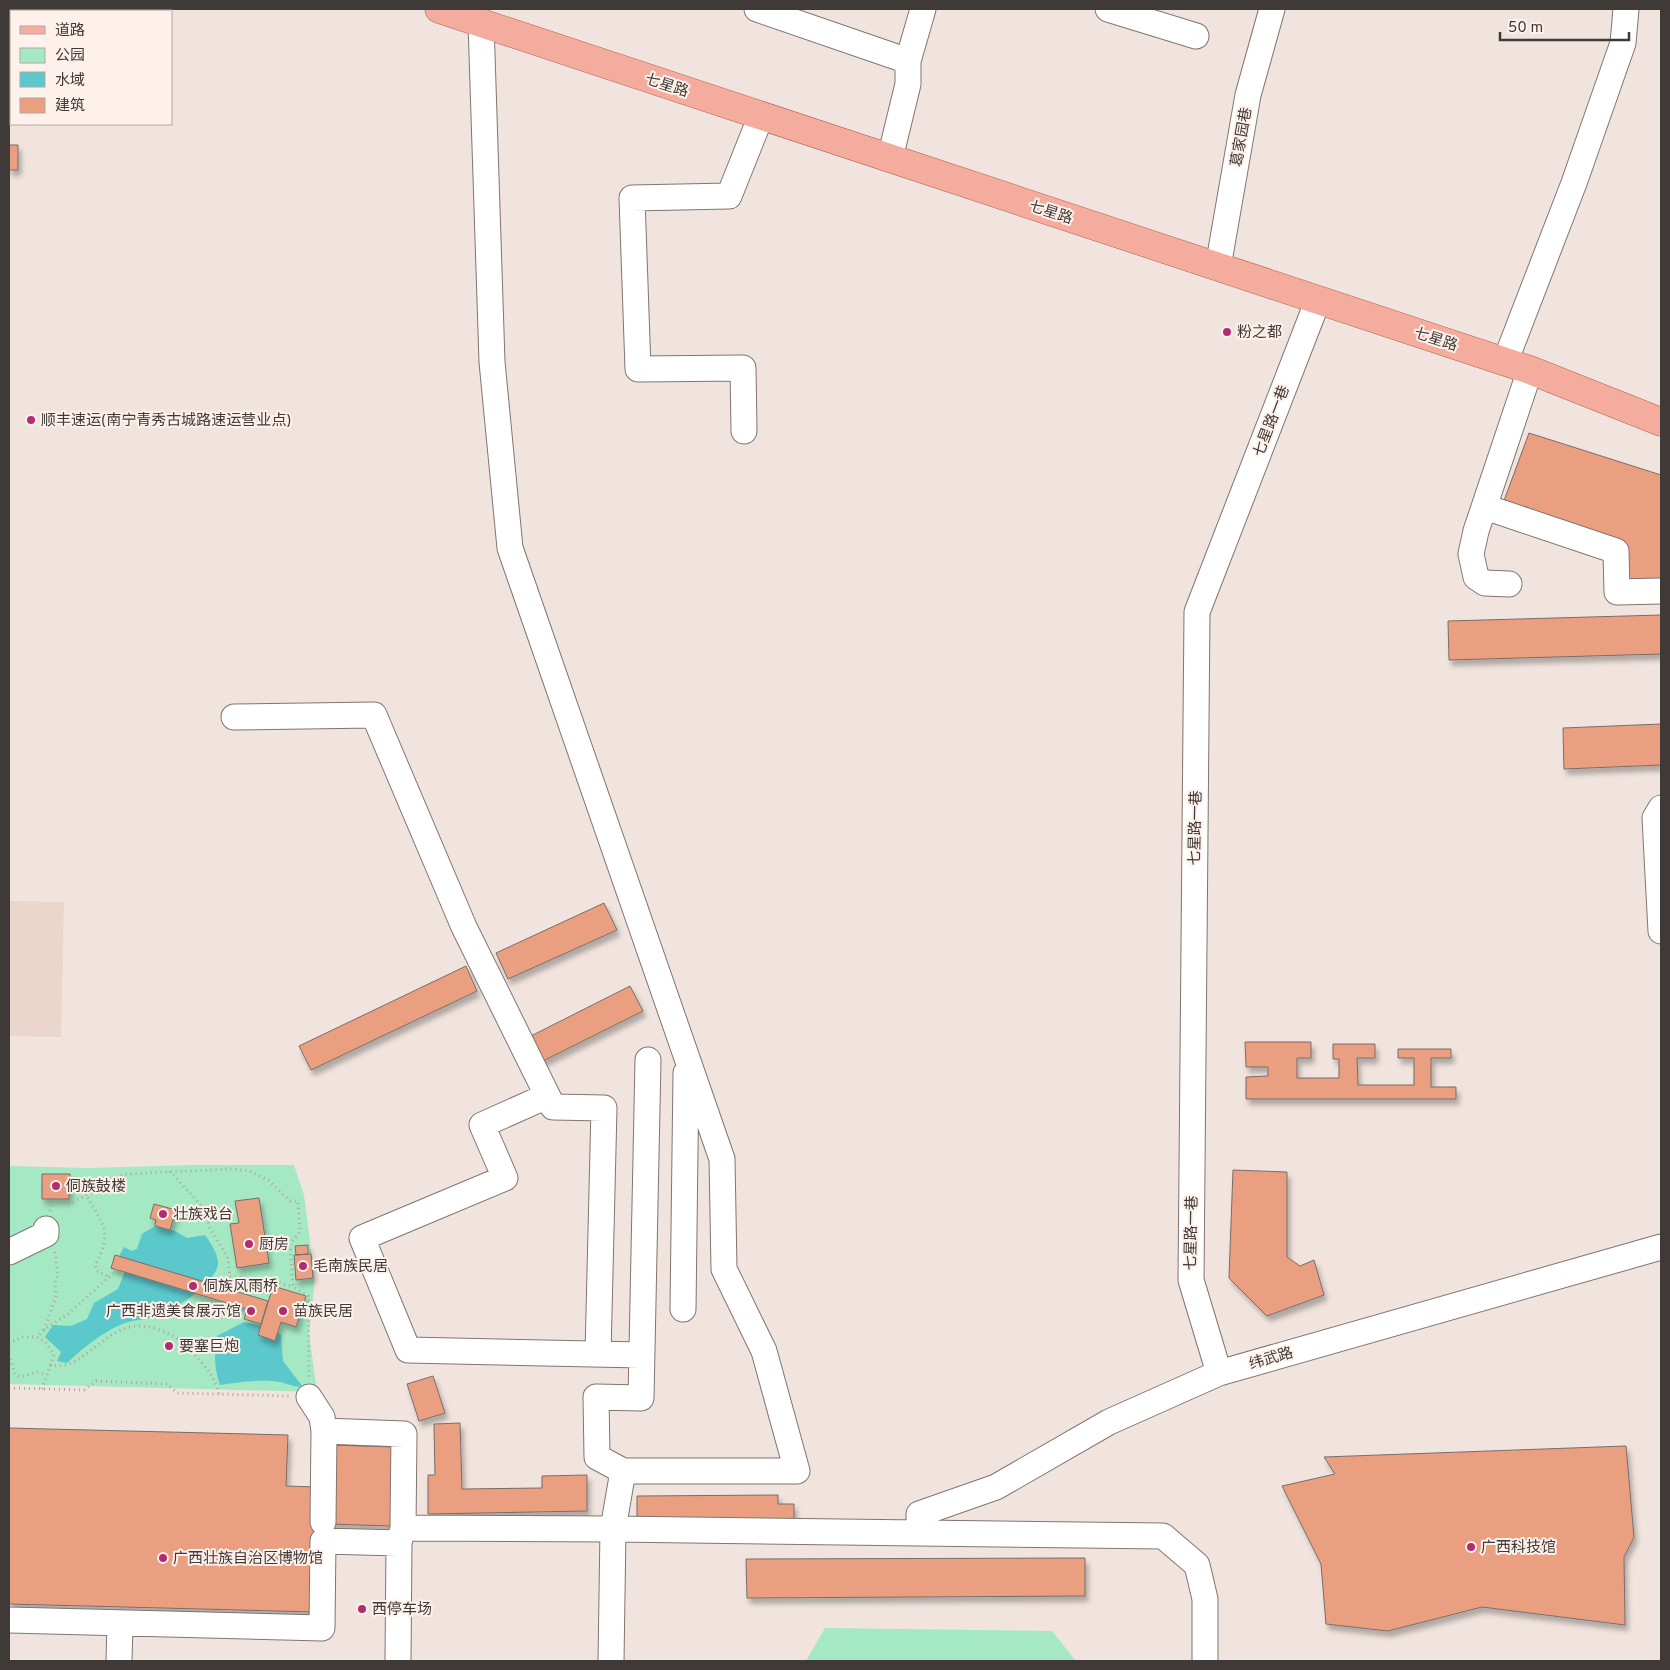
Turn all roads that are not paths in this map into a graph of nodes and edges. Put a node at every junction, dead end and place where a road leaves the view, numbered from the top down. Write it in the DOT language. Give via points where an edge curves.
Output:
graph roads {
  1 [pos="439,9"];
  2 [pos="756,9"];
  3 [pos="923,9"];
  4 [pos="1108,9"];
  5 [pos="1272,9"];
  6 [pos="1626,9"];
  7 [pos="481,23"];
  8 [pos="1196,36"];
  9 [pos="908,61"];
  10 [pos="761,116"];
  11 [pos="890,158"];
  12 [pos="1218,268"];
  13 [pos="1318,300"];
  14 [pos="1505,362"];
  15 [pos="1530,370"];
  16 [pos="1661,422"];
  17 [pos="744,431"];
  18 [pos="1485,507"];
  19 [pos="1509,584"];
  20 [pos="1661,591"];
  21 [pos="234,717"];
  22 [pos="1661,808"];
  23 [pos="1661,931"];
  24 [pos="686,1055"];
  25 [pos="648,1060"];
  26 [pos="547,1096"];
  27 [pos="46,1231"];
  28 [pos="1661,1247"];
  29 [pos="9,1252"];
  30 [pos="683,1309"];
  31 [pos="598,1354"];
  32 [pos="641,1355"];
  33 [pos="1219,1373"];
  34 [pos="309,1397"];
  35 [pos="324,1431"];
  36 [pos="623,1471"];
  37 [pos="324,1522"];
  38 [pos="613,1529"];
  39 [pos="919,1533"];
  40 [pos="401,1536"];
  41 [pos="9,1620"];
  42 [pos="120,1623"];
  43 [pos="119,1661"];
  44 [pos="398,1661"];
  45 [pos="611,1661"];
  46 [pos="1205,1661"];
  1 -- 7 [label="main road, 七星路"];
  2 -- 9 [label="street"];
  3 -- 9 [label="street"];
  4 -- 8 [label="street"];
  5 -- 12 [label="street, 葛家园巷" via="1248,95"];
  6 -- 14 [label="street" via="1623,43 1574,183"];
  7 -- 10 [label="main road, 七星路"];
  7 -- 24 [label="street" via="492,362 510,548"];
  9 -- 11 [label="street" via="908,84"];
  10 -- 11 [label="main road, 七星路"];
  10 -- 17 [label="street" via="729,196 632,198 638,369 742,368"];
  11 -- 12 [label="main road, 七星路"];
  12 -- 13 [label="main road, 七星路"];
  13 -- 14 [label="main road, 七星路"];
  13 -- 33 [label="street, 七星路一巷" via="1197,612 1191,1280"];
  14 -- 15 [label="main road, 七星路"];
  15 -- 16 [label="main road, 七星路"];
  15 -- 18 [label="street"];
  18 -- 19 [label="street" via="1471,554 1472,566 1476,577 1485,583"];
  18 -- 20 [label="street" via="1616,551 1617,592"];
  21 -- 26 [label="street" via="374,715 464,927"];
  22 -- 23 [label="street" via="1655,818"];
  24 -- 30 [label="street"];
  24 -- 36 [label="street" via="722,1158 724,1269 764,1351 797,1471"];
  25 -- 32 [label="street"];
  26 -- 31 [label="street" via="552,1107 604,1108"];
  26 -- 31 [label="street" via="482,1125 505,1178 362,1238 408,1350"];
  27 -- 29 [label="street"];
  28 -- 33 [label="street, 纬武路"];
  31 -- 32 [label="street"];
  32 -- 36 [label="street" via="641,1398 596,1397 597,1457"];
  33 -- 39 [label="street, 纬武路" via="1109,1422 996,1488 918,1514"];
  34 -- 35 [label="street" via="322,1417"];
  35 -- 37 [label="street"];
  35 -- 40 [label="street" via="404,1434"];
  36 -- 38 [label="street"];
  38 -- 39 [label="street"];
  38 -- 40 [label="street"];
  38 -- 45 [label="street"];
  39 -- 46 [label="street" via="1163,1536 1197,1565 1205,1599"];
  40 -- 42 [label="street" via="323,1541 322,1628"];
  40 -- 44 [label="street"];
  41 -- 42 [label="street"];
  42 -- 43 [label="street"];
}
